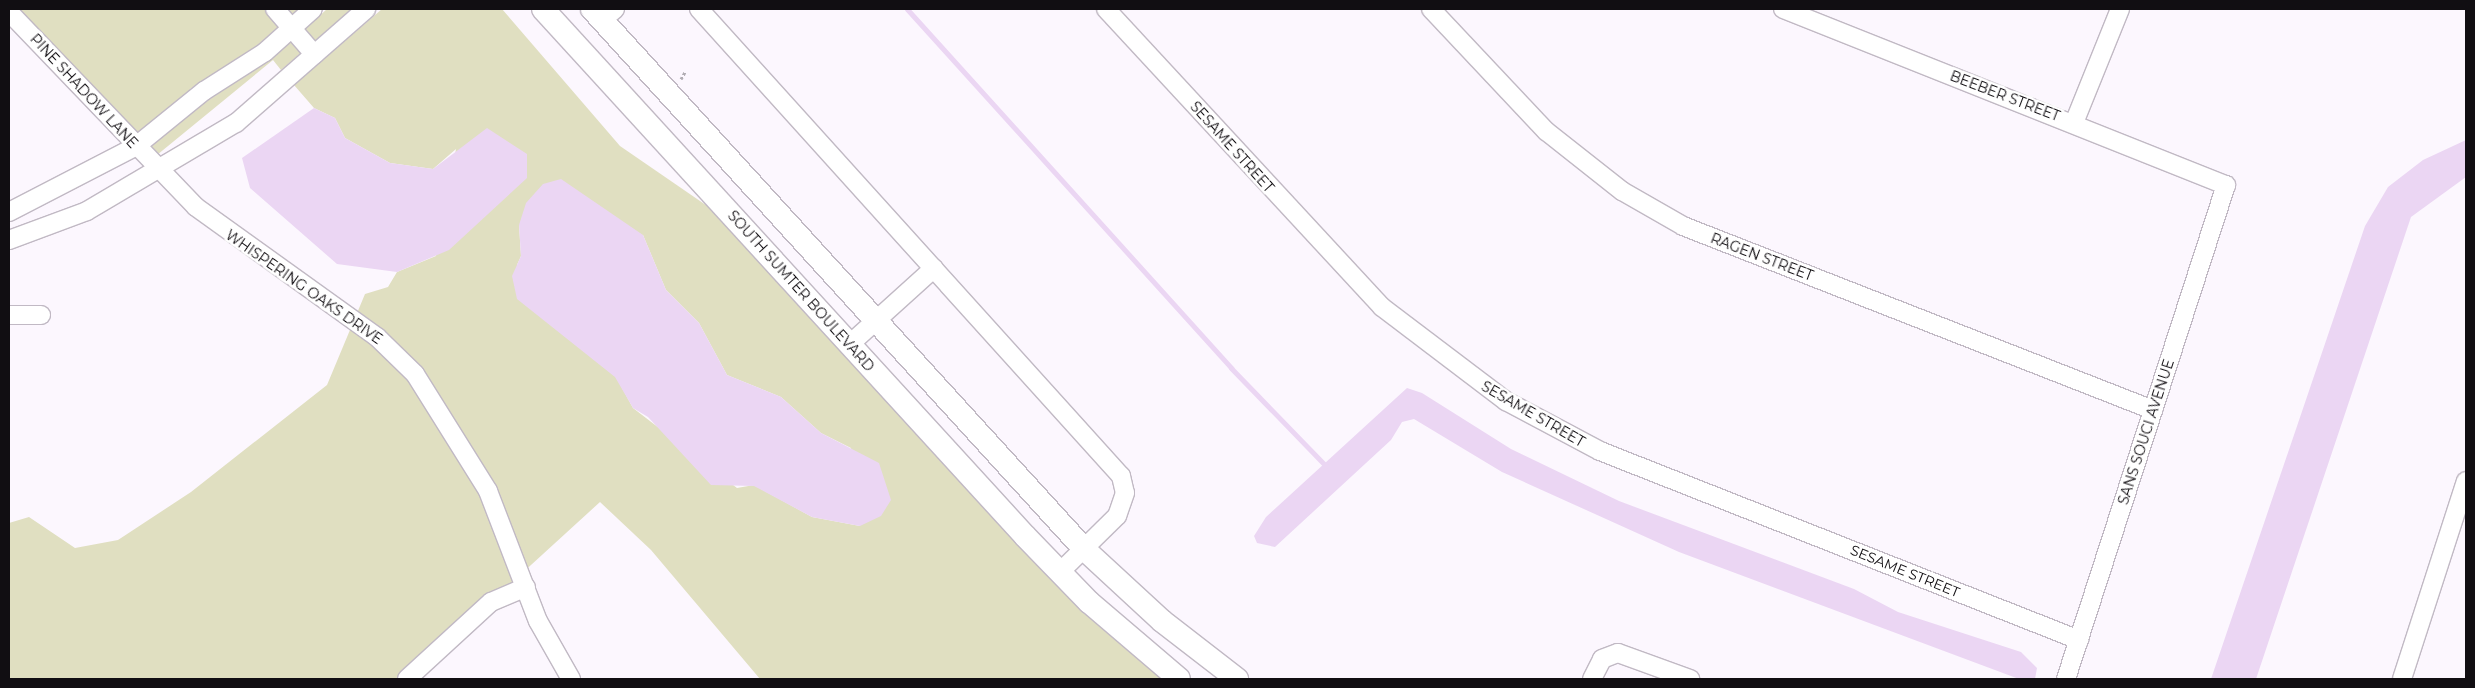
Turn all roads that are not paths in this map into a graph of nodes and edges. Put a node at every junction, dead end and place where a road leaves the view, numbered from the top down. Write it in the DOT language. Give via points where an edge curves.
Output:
graph roads {
  1 [pos="275,9"];
  2 [pos="313,9"];
  3 [pos="366,9"];
  4 [pos="544,9"];
  5 [pos="699,9"];
  6 [pos="1106,9"];
  7 [pos="1431,9"];
  8 [pos="1783,9"];
  9 [pos="2120,9"];
  10 [pos="9,12"];
  11 [pos="603,12"];
  12 [pos="292,28"];
  13 [pos="314,54"];
  14 [pos="2074,123"];
  15 [pos="135,147"];
  16 [pos="159,171"];
  17 [pos="2226,185"];
  18 [pos="9,212"];
  19 [pos="9,240"];
  20 [pos="934,268"];
  21 [pos="9,315"];
  22 [pos="40,315"];
  23 [pos="876,321"];
  24 [pos="850,344"];
  25 [pos="2153,410"];
  26 [pos="2466,481"];
  27 [pos="1084,549"];
  28 [pos="1060,572"];
  29 [pos="526,587"];
  30 [pos="2079,640"];
  31 [pos="407,679"];
  32 [pos="571,679"];
  33 [pos="1179,679"];
  34 [pos="1237,679"];
  35 [pos="1592,679"];
  36 [pos="1690,679"];
  37 [pos="2066,679"];
  38 [pos="2402,679"];
  1 -- 12 [label="street"];
  2 -- 12 [label="street"];
  3 -- 13 [label="street"];
  4 -- 24 [label="main road, SOUTH SUMTER BOULEVARD"];
  5 -- 20 [label="street"];
  6 -- 30 [label="street, SESAME STREET" via="1382,307 1506,401 1600,451"];
  7 -- 25 [label="street, RAGEN STREET" via="1546,132 1622,191 1683,226"];
  8 -- 14 [label="street, BEEBER STREET"];
  9 -- 14 [label="street"];
  10 -- 15 [label="street, PINE SHADOW LANE"];
  11 -- 23 [label="main road"];
  12 -- 13 [label="street"];
  12 -- 15 [label="street"];
  13 -- 16 [label="street" via="236,123"];
  14 -- 17 [label="street, BEEBER STREET"];
  15 -- 16 [label="street, PINE SHADOW LANE"];
  15 -- 18 [label="street"];
  16 -- 19 [label="street" via="86,211"];
  16 -- 29 [label="street, WHISPERING OAKS DRIVE" via="209,219 377,337 415,374 488,491"];
  17 -- 25 [label="street, SANS SOUCI AVENUE"];
  20 -- 23 [label="street"];
  20 -- 27 [label="street" via="1121,476 1125,492 1121,509"];
  21 -- 22 [label="street"];
  23 -- 24 [label="street"];
  23 -- 27 [label="main road"];
  24 -- 28 [label="main road, SOUTH SUMTER BOULEVARD"];
  25 -- 30 [label="street, SANS SOUCI AVENUE"];
  26 -- 38 [label="street"];
  27 -- 28 [label="street"];
  27 -- 34 [label="main road" via="1156,615"];
  28 -- 33 [label="main road, SOUTH SUMTER BOULEVARD"];
  29 -- 31 [label="street" via="481,610"];
  29 -- 32 [label="street, WHISPERING OAKS DRIVE" via="544,634"];
  30 -- 37 [label="street, SANS SOUCI AVENUE"];
  35 -- 36 [label="street" via="1602,659 1618,653"];
}
